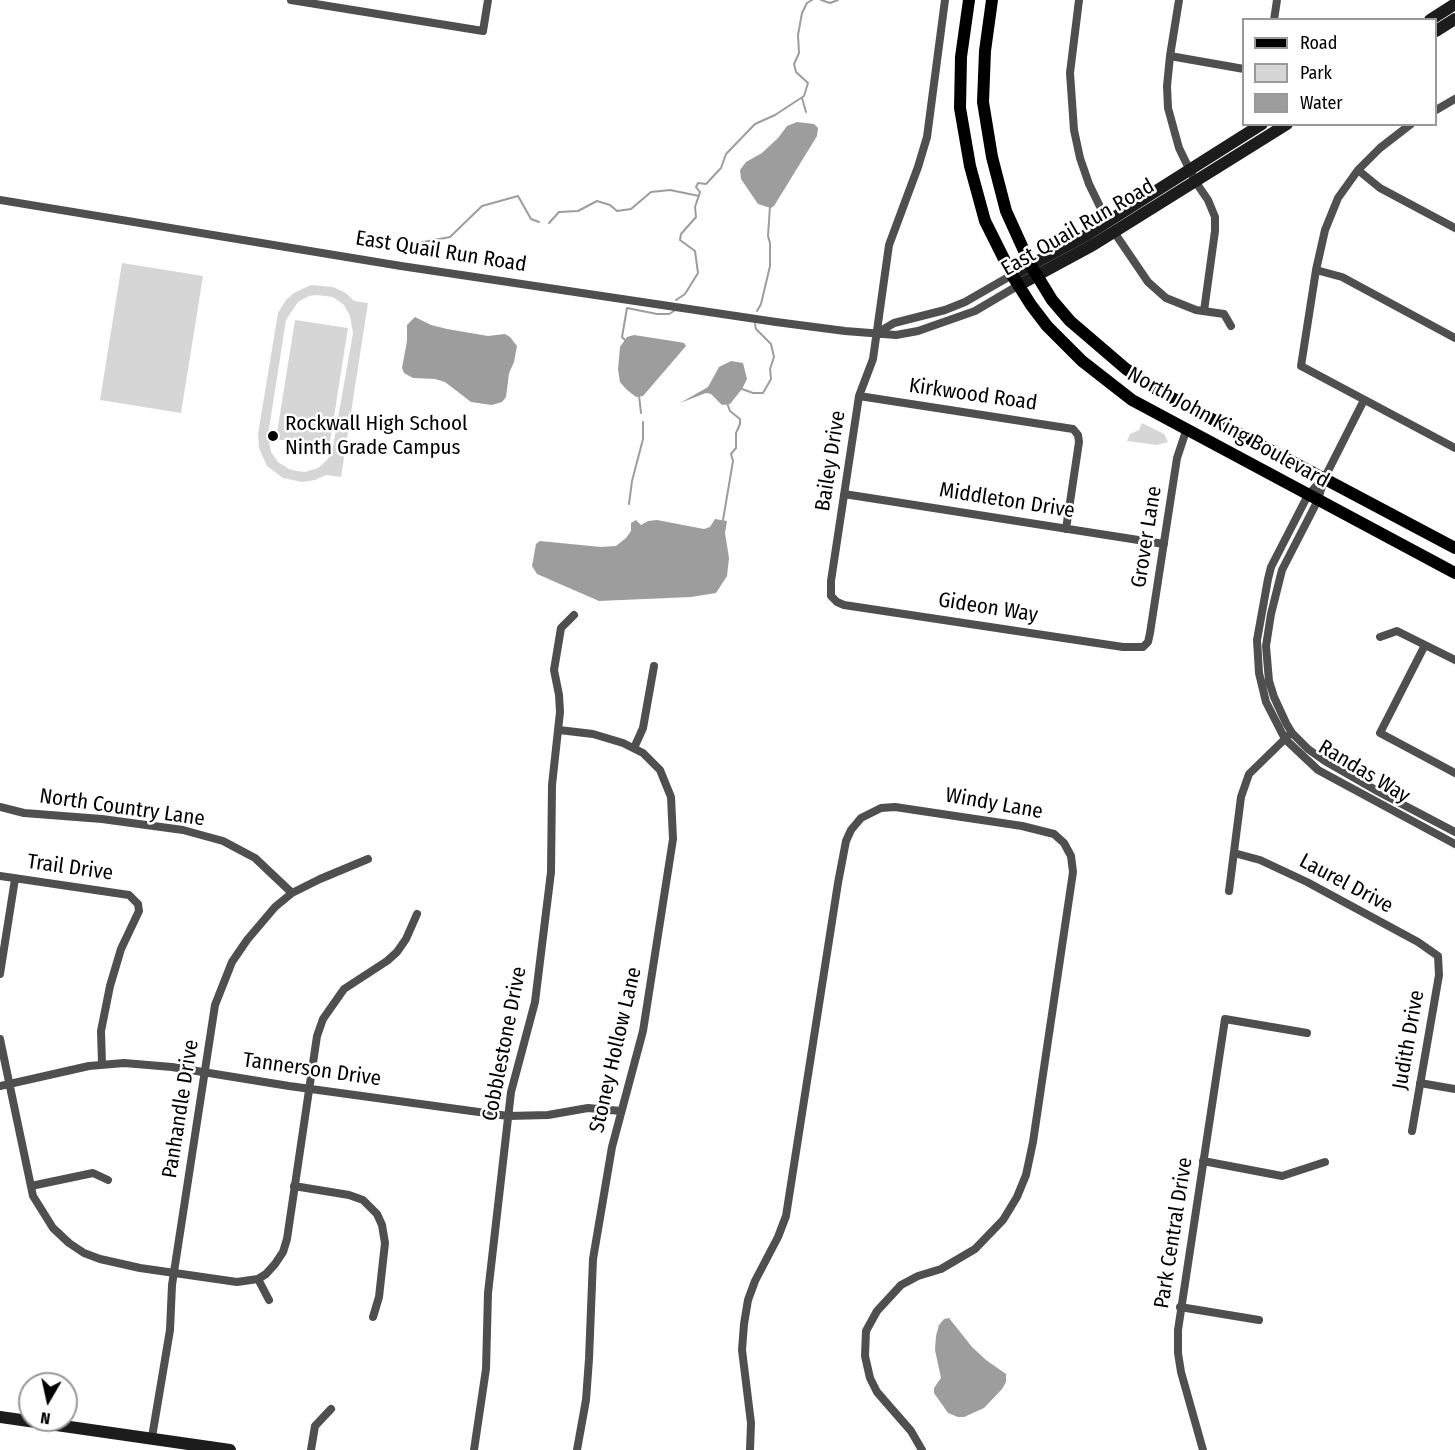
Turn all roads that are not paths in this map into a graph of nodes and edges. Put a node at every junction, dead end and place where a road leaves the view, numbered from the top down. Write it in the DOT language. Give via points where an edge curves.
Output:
graph roads {
  1 [pos="291,0"];
  2 [pos="488,0"];
  3 [pos="945,0"];
  4 [pos="969,0"];
  5 [pos="992,0"];
  6 [pos="1079,0"];
  7 [pos="1179,0"];
  8 [pos="1277,0"];
  9 [pos="1455,4"];
  10 [pos="1274,18"];
  11 [pos="1433,18"];
  12 [pos="1455,19"];
  13 [pos="1437,30"];
  14 [pos="1170,56"];
  15 [pos="1242,69"];
  16 [pos="1455,99"];
  17 [pos="1437,109"];
  18 [pos="1259,126"];
  19 [pos="1283,126"];
  20 [pos="1408,126"];
  21 [pos="1358,170"];
  22 [pos="1192,175"];
  23 [pos="0,200"];
  24 [pos="1111,226"];
  25 [pos="1455,228"];
  26 [pos="1033,270"];
  27 [pos="1316,270"];
  28 [pos="1016,280"];
  29 [pos="1204,311"];
  30 [pos="1231,326"];
  31 [pos="877,333"];
  32 [pos="1455,338"];
  33 [pos="859,396"];
  34 [pos="1364,400"];
  35 [pos="1186,431"];
  36 [pos="1455,448"];
  37 [pos="1324,479"];
  38 [pos="844,494"];
  39 [pos="1313,497"];
  40 [pos="1066,529"];
  41 [pos="1164,544"];
  42 [pos="1455,548"];
  43 [pos="1455,573"];
  44 [pos="831,596"];
  45 [pos="574,615"];
  46 [pos="1380,637"];
  47 [pos="1425,645"];
  48 [pos="1143,647"];
  49 [pos="1455,660"];
  50 [pos="654,666"];
  51 [pos="559,730"];
  52 [pos="1289,736"];
  53 [pos="634,748"];
  54 [pos="1455,773"];
  55 [pos="0,807"];
  56 [pos="1455,832"];
  57 [pos="1455,844"];
  58 [pos="1234,853"];
  59 [pos="368,859"];
  60 [pos="0,876"];
  61 [pos="15,879"];
  62 [pos="1229,891"];
  63 [pos="292,893"];
  64 [pos="417,914"];
  65 [pos="1438,956"];
  66 [pos="0,974"];
  67 [pos="1307,1033"];
  68 [pos="0,1039"];
  69 [pos="102,1064"];
  70 [pos="205,1073"];
  71 [pos="1420,1083"];
  72 [pos="10,1084"];
  73 [pos="0,1086"];
  74 [pos="310,1089"];
  75 [pos="1455,1089"];
  76 [pos="621,1110"];
  77 [pos="508,1116"];
  78 [pos="1412,1131"];
  79 [pos="1203,1161"];
  80 [pos="1325,1162"];
  81 [pos="108,1180"];
  82 [pos="31,1186"];
  83 [pos="294,1186"];
  84 [pos="174,1273"];
  85 [pos="258,1279"];
  86 [pos="269,1300"];
  87 [pos="1180,1307"];
  88 [pos="373,1317"];
  89 [pos="1259,1320"];
  90 [pos="331,1409"];
  91 [pos="0,1417"];
  92 [pos="152,1437"];
  93 [pos="230,1450"];
  94 [pos="311,1450"];
  95 [pos="474,1450"];
  96 [pos="577,1450"];
  97 [pos="750,1450"];
  98 [pos="922,1450"];
  99 [pos="1203,1450"];
  1 -- 2 [label="street" via="483,31"];
  3 -- 31 [label="street, Bailey Drive" via="927,137 889,244"];
  4 -- 28 [label="main road, North John King Boulevard" via="961,57 960,108 985,221"];
  5 -- 26 [label="main road, North John King Boulevard" via="983,102 1006,211"];
  6 -- 24 [label="street" via="1070,73 1073,121 1089,184"];
  7 -- 14 [label="street"];
  8 -- 10 [label="street"];
  9 -- 11 [label="street"];
  12 -- 13 [label="street"];
  14 -- 15 [label="street"];
  14 -- 22 [label="street" via="1168,108 1179,148"];
  16 -- 17 [label="street"];
  18 -- 22 [label="street, East Quail Run Road"];
  19 -- 22 [label="street, East Quail Run Road"];
  20 -- 21 [label="street"];
  21 -- 25 [label="street" via="1380,188"];
  21 -- 27 [label="street" via="1338,198 1325,230"];
  22 -- 24 [label="street, East Quail Run Road"];
  22 -- 29 [label="street" via="1215,217"];
  23 -- 31 [label="street, East Quail Run Road" via="401,266 776,322"];
  24 -- 26 [label="street, East Quail Run Road"];
  24 -- 29 [label="street" via="1148,282 1166,298"];
  26 -- 28 [label="street, East Quail Run Road"];
  26 -- 37 [label="main road, North John King Boulevard" via="1070,321 1126,369 1159,391"];
  27 -- 32 [label="street" via="1342,277"];
  27 -- 34 [label="street" via="1301,366"];
  28 -- 31 [label="street, East Quail Run Road" via="945,310 894,323"];
  28 -- 31 [label="street, East Quail Run Road" via="975,311 940,325 896,335"];
  28 -- 35 [label="main road, North John King Boulevard" via="1047,326 1082,361 1131,400"];
  29 -- 30 [label="street" via="1224,314"];
  31 -- 33 [label="street, Bailey Drive" via="873,359"];
  33 -- 38 [label="street, Bailey Drive"];
  33 -- 40 [label="street, Kirkwood Road" via="1073,429 1079,442"];
  34 -- 36 [label="street"];
  34 -- 37 [label="street, Randas Way"];
  35 -- 39 [label="main road, North John King Boulevard"];
  35 -- 41 [label="street, Grover Lane" via="1177,458"];
  37 -- 39 [label="street, Randas Way"];
  37 -- 42 [label="main road, North John King Boulevard"];
  38 -- 40 [label="street, Middleton Drive"];
  38 -- 44 [label="street, Bailey Drive"];
  39 -- 43 [label="main road, North John King Boulevard"];
  39 -- 52 [label="street, Randas Way" via="1271,567 1257,640 1266,702"];
  40 -- 41 [label="street, Middleton Drive"];
  41 -- 48 [label="street, Grover Lane" via="1150,633"];
  44 -- 48 [label="street, Gideon Way" via="844,605"];
  45 -- 51 [label="street, Cobblestone Drive" via="561,628 555,659"];
  46 -- 47 [label="street" via="1397,631"];
  47 -- 49 [label="street"];
  47 -- 54 [label="street" via="1380,732"];
  50 -- 53 [label="street" via="643,728"];
  51 -- 53 [label="street, Stoney Hollow Lane" via="592,734"];
  51 -- 77 [label="street, Cobblestone Drive" via="536,1002"];
  52 -- 56 [label="street, Randas Way" via="1325,761"];
  52 -- 57 [label="street, Randas Way" via="1318,770"];
  52 -- 58 [label="street" via="1249,774 1241,797"];
  53 -- 76 [label="street, Stoney Hollow Lane" via="660,770 671,797 673,839 643,1031"];
  55 -- 63 [label="street, North Country Lane" via="183,830 223,841 255,858"];
  58 -- 62 [label="street"];
  58 -- 65 [label="street, Laurel Drive" via="1260,860 1307,882"];
  59 -- 63 [label="street, Panhandle Drive"];
  60 -- 61 [label="street, Trail Drive"];
  61 -- 66 [label="street"];
  61 -- 69 [label="street, Trail Drive" via="129,895 138,904 139,911 121,949 105,1007"];
  63 -- 70 [label="street, Panhandle Drive" via="258,926 232,962 215,1005"];
  64 -- 74 [label="street" via="397,952 344,989 323,1019"];
  65 -- 71 [label="street, Judith Drive"];
  67 -- 79 [label="street, Park Central Drive" via="1225,1019"];
  68 -- 72 [label="street"];
  69 -- 70 [label="street, Tannerson Drive" via="138,1063"];
  69 -- 72 [label="street, Tannerson Drive"];
  70 -- 74 [label="street, Tannerson Drive"];
  70 -- 84 [label="street, Panhandle Drive"];
  71 -- 75 [label="street"];
  71 -- 78 [label="street, Judith Drive"];
  72 -- 73 [label="street, Tannerson Drive"];
  72 -- 82 [label="street"];
  74 -- 77 [label="street, Tannerson Drive"];
  74 -- 83 [label="street"];
  76 -- 77 [label="street, Tannerson Drive" via="588,1108"];
  76 -- 96 [label="street, Stoney Hollow Lane" via="593,1259 586,1400"];
  77 -- 95 [label="street, Cobblestone Drive" via="488,1293 486,1369"];
  79 -- 80 [label="street" via="1281,1176"];
  79 -- 87 [label="street, Park Central Drive"];
  81 -- 82 [label="street" via="93,1173"];
  82 -- 84 [label="street" via="53,1228 84,1253"];
  83 -- 85 [label="street" via="283,1252"];
  83 -- 88 [label="street" via="349,1195 363,1200 377,1214 385,1243 380,1297"];
  84 -- 85 [label="street" via="237,1282"];
  84 -- 92 [label="street, Panhandle Drive" via="170,1330"];
  85 -- 86 [label="street"];
  87 -- 89 [label="street"];
  87 -- 99 [label="street, Park Central Drive" via="1181,1372"];
  90 -- 94 [label="street" via="315,1426"];
  91 -- 92 [label="street"];
  92 -- 93 [label="street"];
  97 -- 98 [label="street, Windy Lane" via="752,1423 742,1350 744,1324 755,1281 786,1216 846,841 861,818 881,808 896,807 1054,834 1071,856 1074,872 1033,1142 1017,1197 1003,1220 975,1249 941,1269 901,1285 877,1311 866,1331 865,1356 870,1378"];
}
